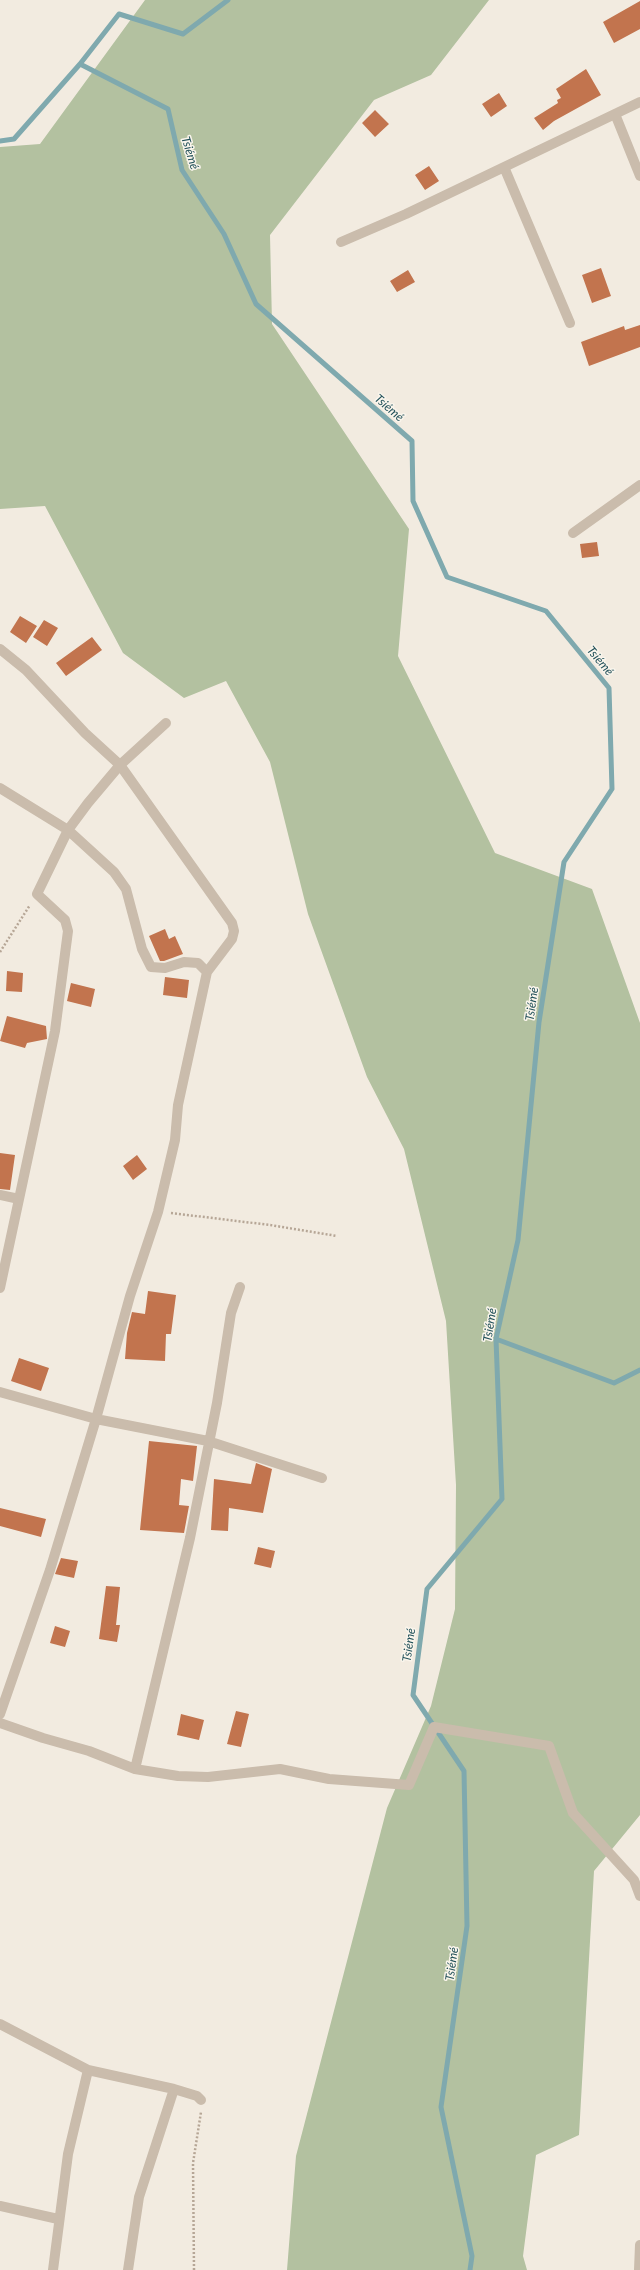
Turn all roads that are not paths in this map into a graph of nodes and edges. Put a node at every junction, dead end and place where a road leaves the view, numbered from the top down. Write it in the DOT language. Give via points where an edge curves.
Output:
graph roads {
  1 [pos="640,102"];
  2 [pos="615,114"];
  3 [pos="504,167"];
  4 [pos="640,176"];
  5 [pos="341,242"];
  6 [pos="570,323"];
  7 [pos="640,485"];
  8 [pos="573,533"];
  9 [pos="0,649"];
  10 [pos="166,723"];
  11 [pos="120,766"];
  12 [pos="0,788"];
  13 [pos="68,830"];
  14 [pos="207,972"];
  15 [pos="0,1194"];
  16 [pos="19,1199"];
  17 [pos="240,1287"];
  18 [pos="0,1288"];
  19 [pos="0,1392"];
  20 [pos="96,1419"];
  21 [pos="208,1441"];
  22 [pos="322,1478"];
  23 [pos="0,1714"];
  24 [pos="0,1723"];
  25 [pos="135,1769"];
  26 [pos="640,1896"];
  27 [pos="0,2024"];
  28 [pos="88,2070"];
  29 [pos="174,2089"];
  30 [pos="201,2100"];
  31 [pos="0,2206"];
  32 [pos="58,2219"];
  33 [pos="640,2246"];
  34 [pos="53,2270"];
  35 [pos="128,2270"];
  36 [pos="639,2270"];
  1 -- 2 [label="street"];
  2 -- 3 [label="street"];
  2 -- 4 [label="street"];
  3 -- 5 [label="street"];
  3 -- 6 [label="street"];
  7 -- 8 [label="street"];
  9 -- 11 [label="street" via="26,670"];
  10 -- 11 [label="street"];
  11 -- 13 [label="street"];
  11 -- 14 [label="street" via="232,923 232,938"];
  12 -- 13 [label="street"];
  13 -- 14 [label="street" via="114,872 126,888 142,949 151,967 165,968 184,962 198,963"];
  13 -- 16 [label="street" via="37,894 65,920 68,931 55,1031"];
  14 -- 20 [label="street" via="178,1104 175,1140 158,1212 130,1296"];
  15 -- 16 [label="street"];
  16 -- 18 [label="street"];
  17 -- 21 [label="street" via="231,1313 217,1403"];
  19 -- 20 [label="street"];
  20 -- 21 [label="street"];
  20 -- 23 [label="street" via="50,1570"];
  21 -- 22 [label="street"];
  21 -- 25 [label="street" via="190,1538"];
  24 -- 25 [label="street" via="89,1751"];
  25 -- 26 [label="street" via="178,1776 208,1777 280,1769 329,1778 409,1785 434,1727 549,1746 573,1813 634,1880"];
  27 -- 28 [label="street"];
  28 -- 29 [label="street"];
  28 -- 32 [label="street" via="68,2154"];
  29 -- 30 [label="street"];
  29 -- 35 [label="street" via="139,2197"];
  31 -- 32 [label="street"];
  32 -- 34 [label="street"];
  33 -- 36 [label="street"];
}
